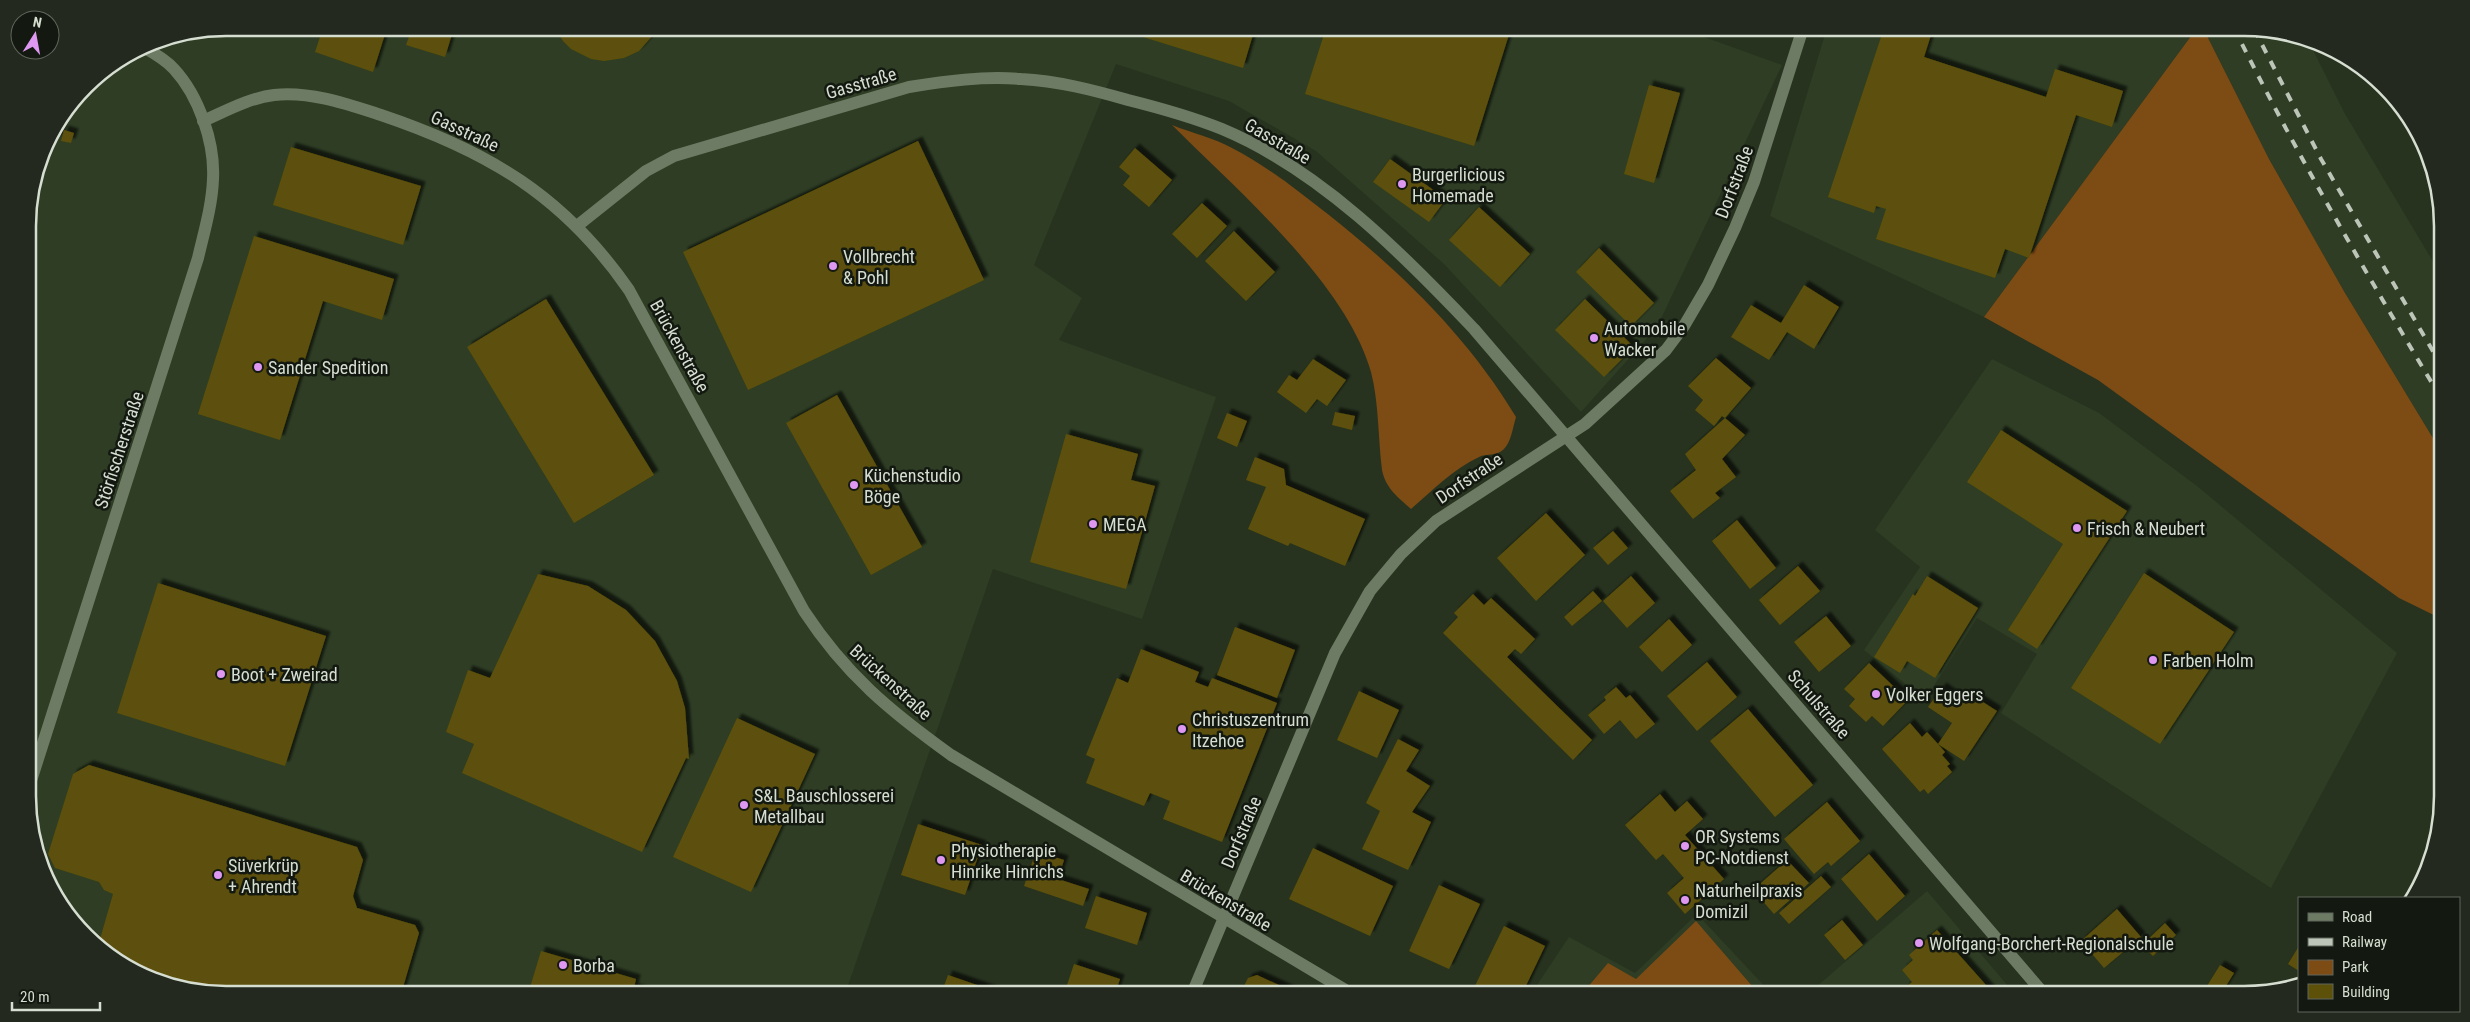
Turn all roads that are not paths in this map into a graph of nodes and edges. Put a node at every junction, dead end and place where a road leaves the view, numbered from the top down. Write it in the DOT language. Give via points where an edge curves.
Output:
graph roads {
  1 [pos="1800,36"];
  2 [pos="150,52"];
  3 [pos="203,121"];
  4 [pos="577,226"];
  5 [pos="1567,437"];
  6 [pos="36,765"];
  7 [pos="1224,918"];
  8 [pos="1195,986"];
  9 [pos="1339,986"];
  10 [pos="2037,986"];
  1 -- 5 [label="street, Dorfstraße" via="1754,182 1695,308 1666,350"];
  2 -- 3 [label="street" via="175,70 194,99"];
  3 -- 4 [label="street, Gasstraße" via="250,101 274,95 342,102 471,150 544,196"];
  3 -- 6 [label="street, Störfischerstraße" via="213,178 198,258"];
  4 -- 5 [label="street, Gasstraße" via="646,171 674,156 909,87 1006,78 1080,87 1222,129 1253,144 1343,204 1428,281"];
  4 -- 7 [label="street, Brückenstraße" via="630,290 804,611 856,679 951,755"];
  5 -- 7 [label="street, Dorfstraße" via="1436,521 1401,554 1370,591 1335,653"];
  5 -- 10 [label="street, Schulstraße"];
  7 -- 8 [label="street, Dorfstraße"];
  7 -- 9 [label="street, Brückenstraße"];
}
